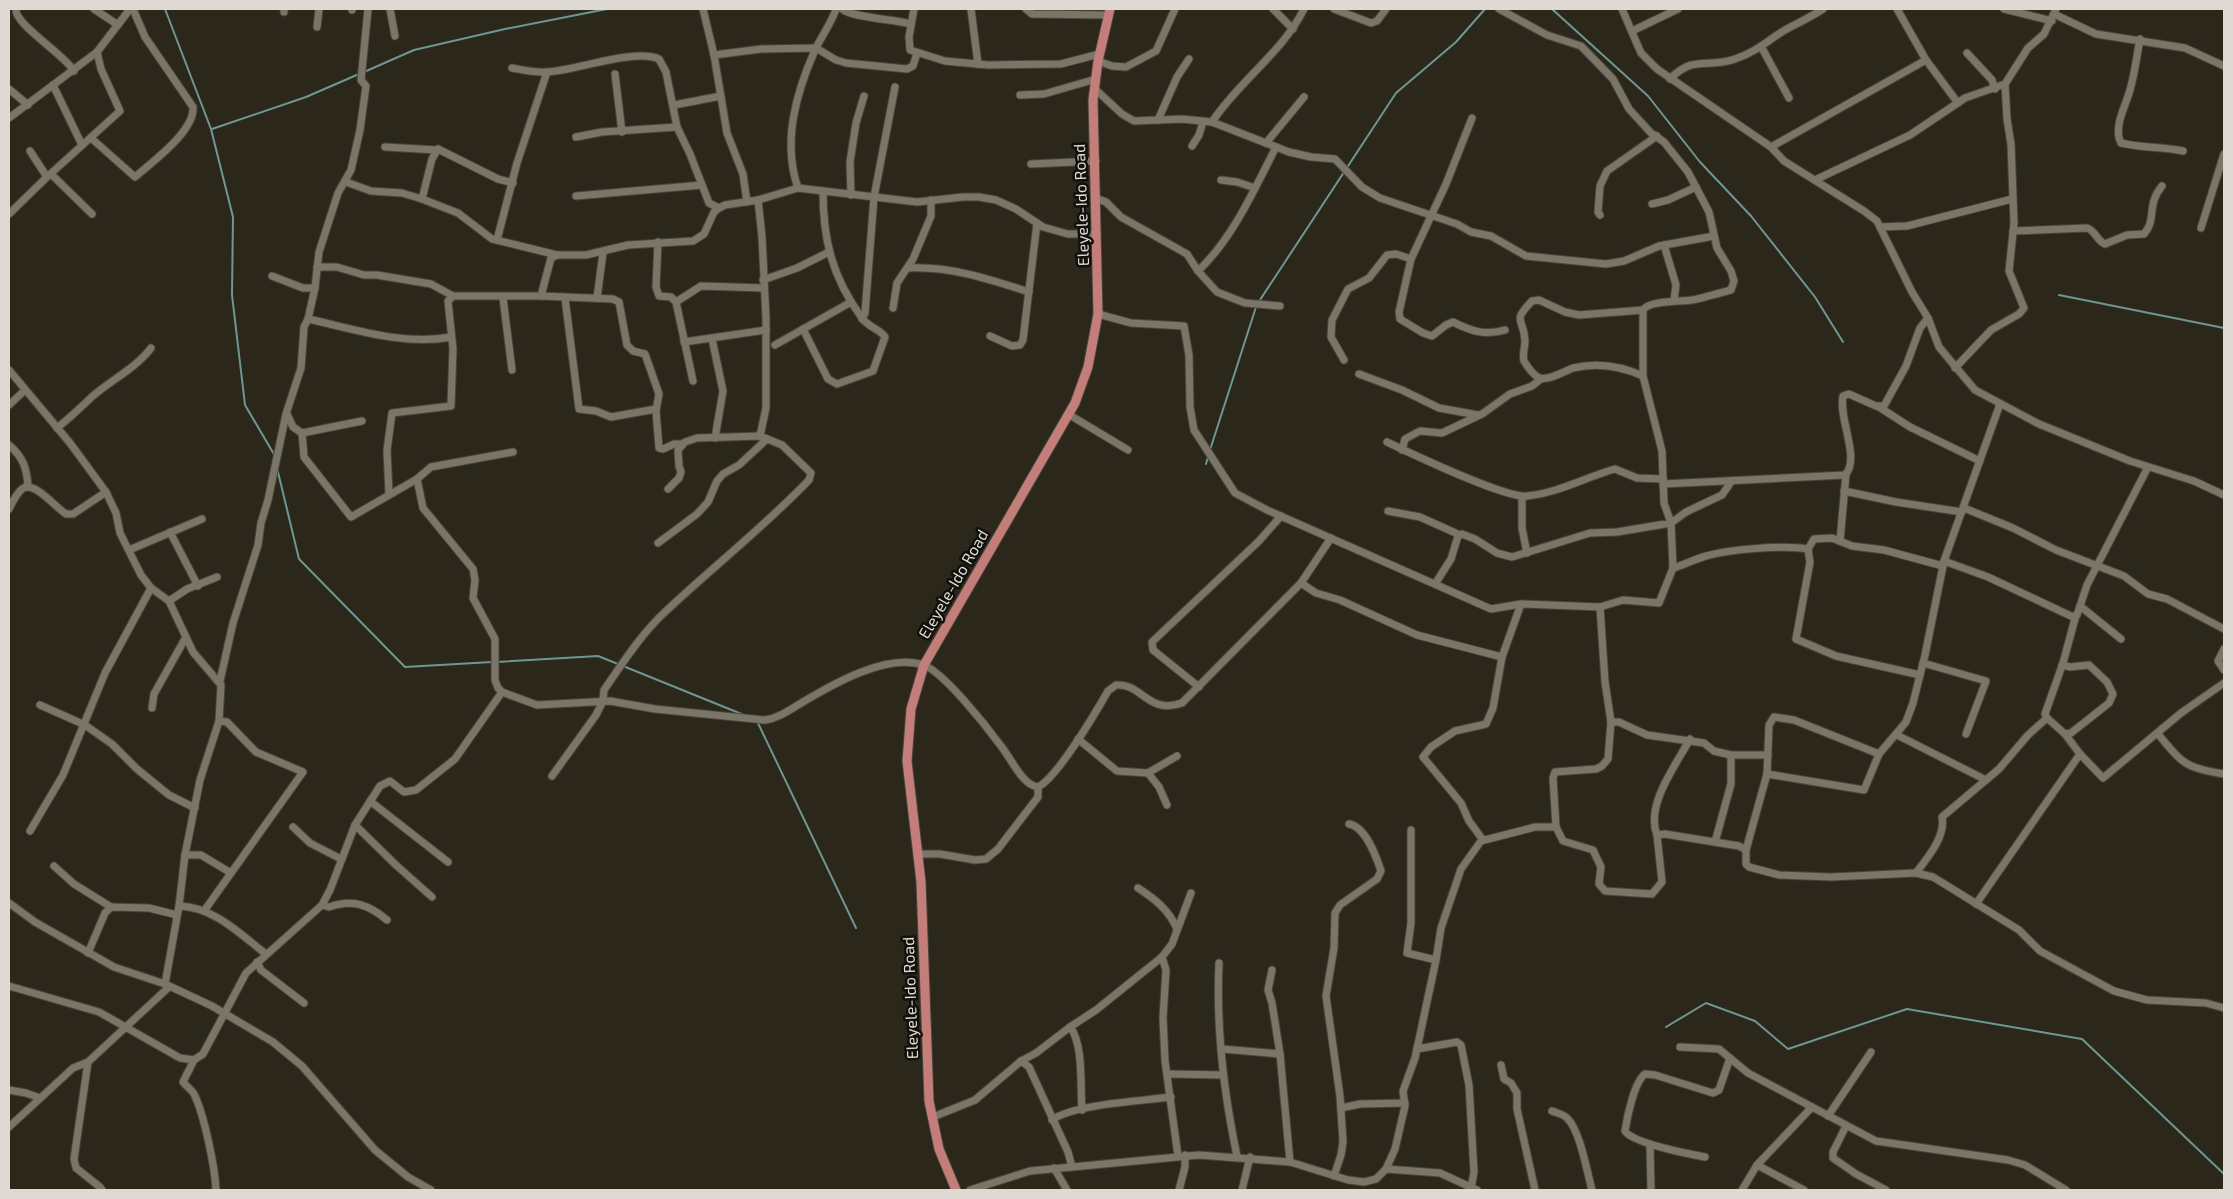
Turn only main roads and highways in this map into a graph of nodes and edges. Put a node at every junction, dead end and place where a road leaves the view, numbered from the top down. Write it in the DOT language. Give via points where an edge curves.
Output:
graph roads {
  1 [pos="1109,12"];
  2 [pos="956,1190"];
  1 -- 2 [label="main road, Eleyele-Ido Road" via="1094,89 1098,314 1088,367 1068,414 924,665 911,709 907,745 918,854 929,1101 940,1149"];
}
